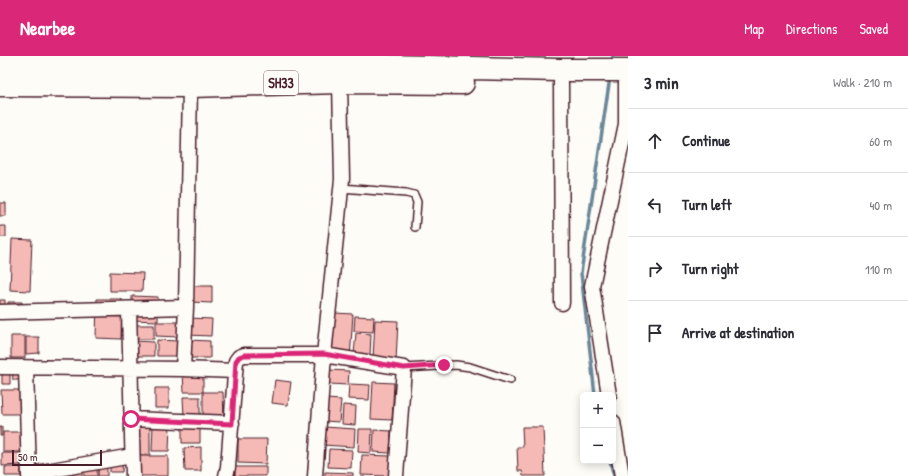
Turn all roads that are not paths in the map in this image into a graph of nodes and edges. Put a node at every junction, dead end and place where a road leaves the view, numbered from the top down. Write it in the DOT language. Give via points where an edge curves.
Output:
graph roads {
  1 [pos="93,60"];
  2 [pos="155,60"];
  3 [pos="0,64"];
  4 [pos="341,68"];
  5 [pos="560,76"];
  6 [pos="627,76"];
  7 [pos="0,85"];
  8 [pos="190,86"];
  9 [pos="341,188"];
  10 [pos="415,227"];
  11 [pos="562,303"];
  12 [pos="186,307"];
  13 [pos="129,309"];
  14 [pos="0,312"];
  15 [pos="324,354"];
  16 [pos="0,367"];
  17 [pos="26,368"];
  18 [pos="404,368"];
  19 [pos="130,369"];
  20 [pos="183,369"];
  21 [pos="235,371"];
  22 [pos="510,380"];
  23 [pos="609,392"];
  24 [pos="131,419"];
  25 [pos="232,424"];
  26 [pos="614,428"];
  27 [pos="132,456"];
  28 [pos="29,475"];
  29 [pos="133,476"];
  30 [pos="226,476"];
  31 [pos="315,476"];
  32 [pos="396,476"];
  33 [pos="622,476"];
  1 -- 2 [label="main road, SH33"];
  1 -- 3 [label="main road, SH33"];
  2 -- 4 [label="main road, SH33"];
  4 -- 5 [label="main road, SH33"];
  4 -- 8 [label="main road, SH33"];
  4 -- 9 [label="street"];
  5 -- 6 [label="main road"];
  5 -- 11 [label="street"];
  6 -- 23 [label="street" via="626,124 592,286"];
  7 -- 8 [label="main road, SH33"];
  8 -- 12 [label="street"];
  9 -- 10 [label="lane" via="414,195 417,202"];
  9 -- 15 [label="street"];
  12 -- 13 [label="street"];
  12 -- 20 [label="street"];
  13 -- 14 [label="street"];
  13 -- 19 [label="street"];
  15 -- 18 [label="street"];
  15 -- 21 [label="street" via="244,355 236,361"];
  15 -- 31 [label="street"];
  16 -- 17 [label="street"];
  17 -- 19 [label="street"];
  17 -- 28 [label="street"];
  18 -- 22 [label="lane" via="456,365"];
  18 -- 32 [label="street"];
  19 -- 20 [label="street"];
  19 -- 24 [label="street"];
  20 -- 21 [label="street"];
  21 -- 25 [label="street"];
  24 -- 25 [label="street"];
  24 -- 27 [label="street"];
  25 -- 30 [label="street"];
  26 -- 33 [label="street"];
  27 -- 28 [label="street"];
  27 -- 29 [label="street"];
}
